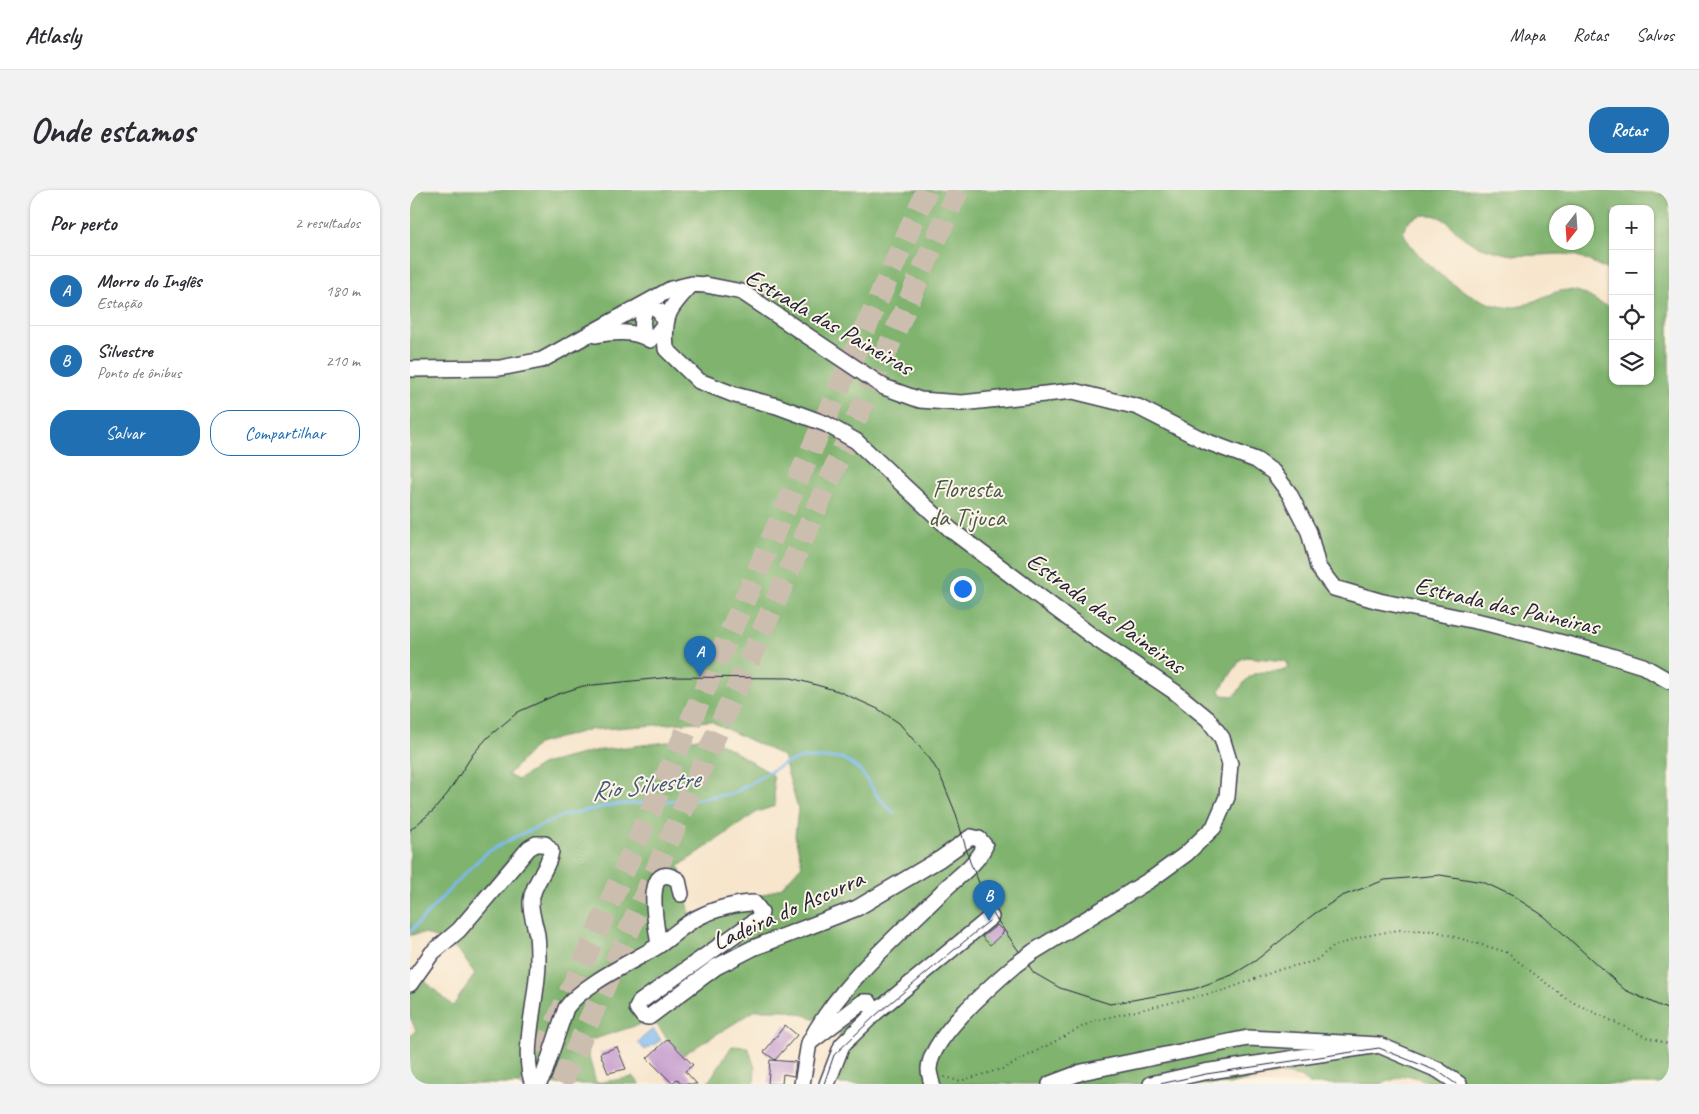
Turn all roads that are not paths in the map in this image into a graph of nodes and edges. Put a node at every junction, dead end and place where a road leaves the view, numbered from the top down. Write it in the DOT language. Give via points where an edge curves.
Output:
graph roads {
  1 [pos="692,284"];
  2 [pos="646,304"];
  3 [pos="664,325"];
  4 [pos="586,337"];
  5 [pos="646,337"];
  6 [pos="666,349"];
  7 [pos="410,369"];
  8 [pos="1669,681"];
  9 [pos="681,894"];
  10 [pos="991,918"];
  11 [pos="659,945"];
  12 [pos="410,984"];
  13 [pos="875,1013"];
  14 [pos="809,1043"];
  15 [pos="1380,1045"];
  16 [pos="931,1078"];
  17 [pos="534,1084"];
  18 [pos="538,1084"];
  19 [pos="802,1084"];
  20 [pos="827,1084"];
  21 [pos="1050,1084"];
  22 [pos="1151,1084"];
  23 [pos="1459,1084"];
  1 -- 2 [label="street" via="671,289"];
  1 -- 3 [label="street" via="678,298"];
  1 -- 8 [label="street, Estrada das Paineiras" via="742,292 884,387 920,400 962,403 1073,391 1138,407 1205,441 1256,460 1273,472 1289,493 1309,532 1318,567 1334,588 1601,653 1644,666"];
  2 -- 3 [label="street" via="660,311"];
  2 -- 4 [label="street"];
  2 -- 5 [label="street" via="642,322"];
  3 -- 5 [label="street" via="655,336"];
  3 -- 6 [label="street"];
  4 -- 5 [label="street" via="611,332"];
  4 -- 7 [label="street" via="542,360 500,368"];
  5 -- 6 [label="street, Estrada das Paineiras"];
  6 -- 16 [label="street, Estrada das Paineiras, bridge" via="699,381 826,424 856,441 951,530 1092,636 1175,692 1208,719 1222,738 1230,772 1227,797 1214,827 1186,854 1153,878 1033,952 978,997 938,1046 929,1067"];
  9 -- 11 [label="street" via="678,880 673,877 662,877 657,881 653,891"];
  10 -- 13 [label="street"];
  11 -- 14 [label="street, Ladeira do Ascurra" via="699,916 750,903 754,903 761,912 760,917 640,1002 637,1008 646,1018 716,967 753,948 857,908 972,837 979,839 985,846 980,858 848,987 828,1011"];
  11 -- 18 [label="street, Ladeira do Ascurra" via="571,1001"];
  12 -- 17 [label="street" via="432,953 459,930 529,848 545,844 551,851 550,857 540,873 531,901 538,961 528,1057"];
  13 -- 14 [label="street" via="869,1002 863,1002"];
  13 -- 20 [label="street" via="842,1045"];
  14 -- 19 [label="street"];
  15 -- 21 [label="street" via="1248,1038 1082,1072"];
  15 -- 22 [label="street" via="1204,1072"];
  15 -- 23 [label="street" via="1438,1070"];
}
